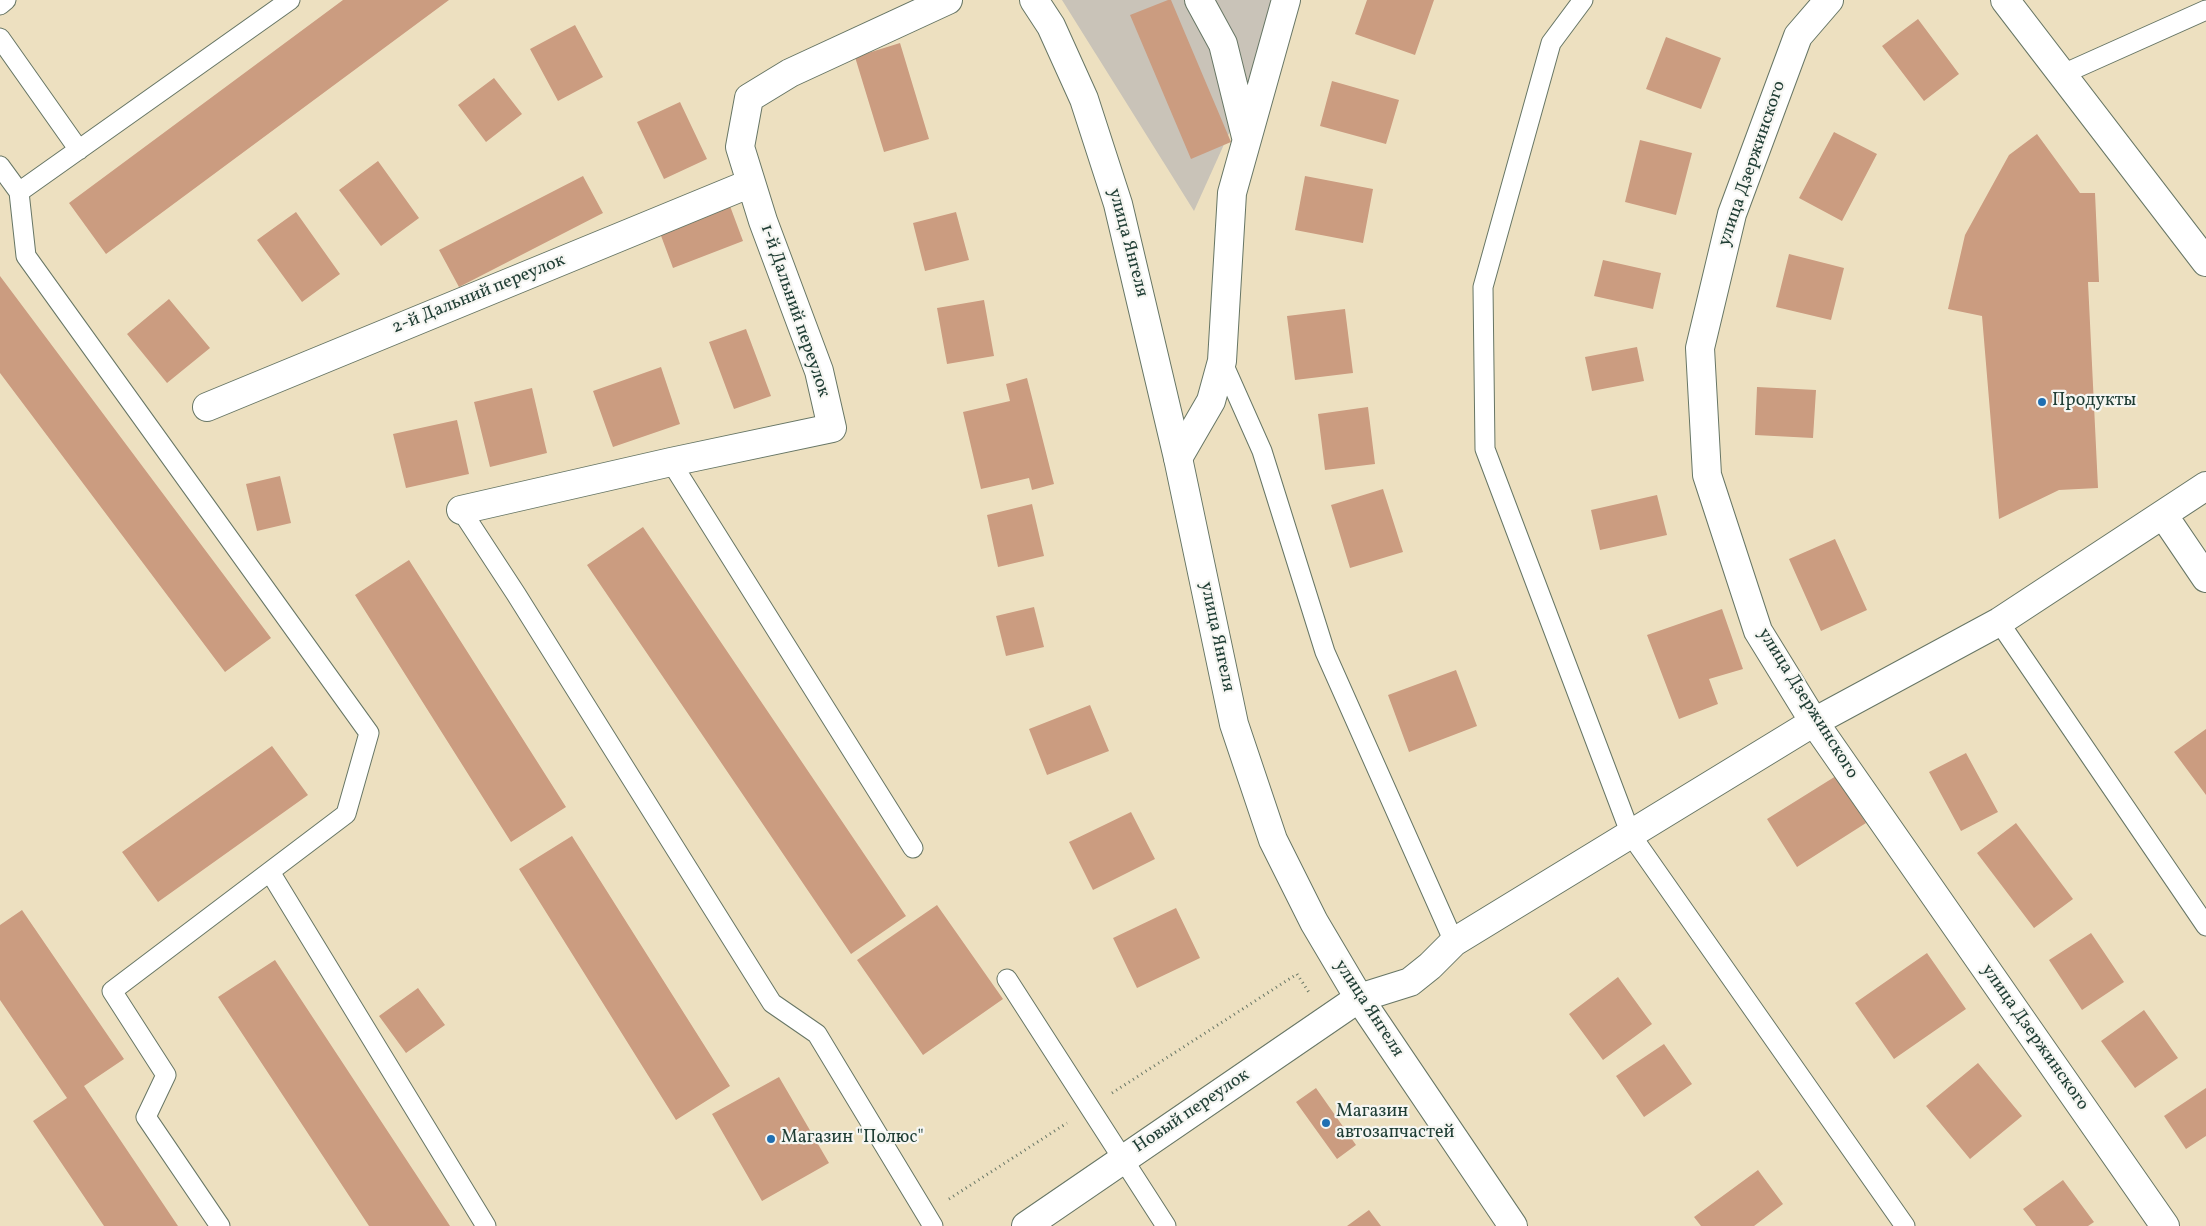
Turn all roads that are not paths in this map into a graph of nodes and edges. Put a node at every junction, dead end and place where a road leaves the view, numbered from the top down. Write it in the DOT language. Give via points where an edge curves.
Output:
graph roads {
  1 [pos="6,0"];
  2 [pos="290,0"];
  3 [pos="948,0"];
  4 [pos="1034,0"];
  5 [pos="1199,0"];
  6 [pos="1286,0"];
  7 [pos="1583,0"];
  8 [pos="1829,0"];
  9 [pos="2005,0"];
  10 [pos="0,5"];
  11 [pos="2206,10"];
  12 [pos="0,38"];
  13 [pos="2063,74"];
  14 [pos="1247,140"];
  15 [pos="79,150"];
  16 [pos="0,166"];
  17 [pos="751,183"];
  18 [pos="19,192"];
  19 [pos="2206,262"];
  20 [pos="1222,361"];
  21 [pos="207,407"];
  22 [pos="1178,458"];
  23 [pos="671,462"];
  24 [pos="2206,486"];
  25 [pos="460,510"];
  26 [pos="2164,516"];
  27 [pos="2206,578"];
  28 [pos="1999,622"];
  29 [pos="1814,722"];
  30 [pos="1631,835"];
  31 [pos="913,848"];
  32 [pos="270,872"];
  33 [pos="2206,926"];
  34 [pos="1454,942"];
  35 [pos="1007,979"];
  36 [pos="1359,998"];
  37 [pos="1122,1160"];
  38 [pos="220,1226"];
  39 [pos="486,1226"];
  40 [pos="933,1226"];
  41 [pos="1026,1226"];
  42 [pos="1166,1226"];
  43 [pos="1512,1226"];
  44 [pos="1905,1226"];
  45 [pos="2165,1226"];
  1 -- 10 [label="lane"];
  2 -- 15 [label="lane"];
  3 -- 17 [label="street, 1-й Дальний переулок" via="790,73 749,98 740,146"];
  4 -- 22 [label="street, улица Янгеля" via="1051,26 1084,99 1118,204"];
  5 -- 14 [label="street" via="1223,44"];
  6 -- 14 [label="street"];
  7 -- 30 [label="lane" via="1550,43 1483,287 1485,449"];
  8 -- 29 [label="street, улица Дзержинского" via="1794,45 1732,214 1700,348 1707,475 1758,631"];
  9 -- 13 [label="street"];
  11 -- 13 [label="lane"];
  12 -- 15 [label="lane"];
  13 -- 19 [label="street"];
  14 -- 20 [label="street" via="1232,193"];
  15 -- 18 [label="lane"];
  16 -- 18 [label="lane"];
  17 -- 21 [label="street, 2-й Дальний переулок"];
  17 -- 23 [label="street, 1-й Дальний переулок" via="819,371 832,428"];
  18 -- 32 [label="lane" via="26,256 369,733 346,814"];
  20 -- 22 [label="street" via="1210,401"];
  20 -- 34 [label="lane" via="1262,451 1325,652"];
  22 -- 36 [label="street, улица Янгеля" via="1234,724 1273,840 1314,922"];
  23 -- 25 [label="street, 1-й Дальний переулок"];
  23 -- 31 [label="lane"];
  24 -- 26 [label="street, Новый переулок"];
  25 -- 40 [label="lane" via="772,1003 817,1034"];
  26 -- 27 [label="street"];
  26 -- 28 [label="street, Новый переулок"];
  28 -- 29 [label="street, Новый переулок"];
  28 -- 33 [label="lane"];
  29 -- 30 [label="street, Новый переулок"];
  29 -- 45 [label="street, улица Дзержинского"];
  30 -- 34 [label="street, Новый переулок"];
  30 -- 44 [label="lane"];
  32 -- 38 [label="lane" via="112,991 166,1075 146,1118"];
  32 -- 39 [label="lane"];
  34 -- 36 [label="street, Новый переулок" via="1410,982"];
  35 -- 37 [label="lane"];
  36 -- 37 [label="street, Новый переулок"];
  36 -- 43 [label="street, улица Янгеля"];
  37 -- 41 [label="street, Новый переулок"];
  37 -- 42 [label="lane"];
}
